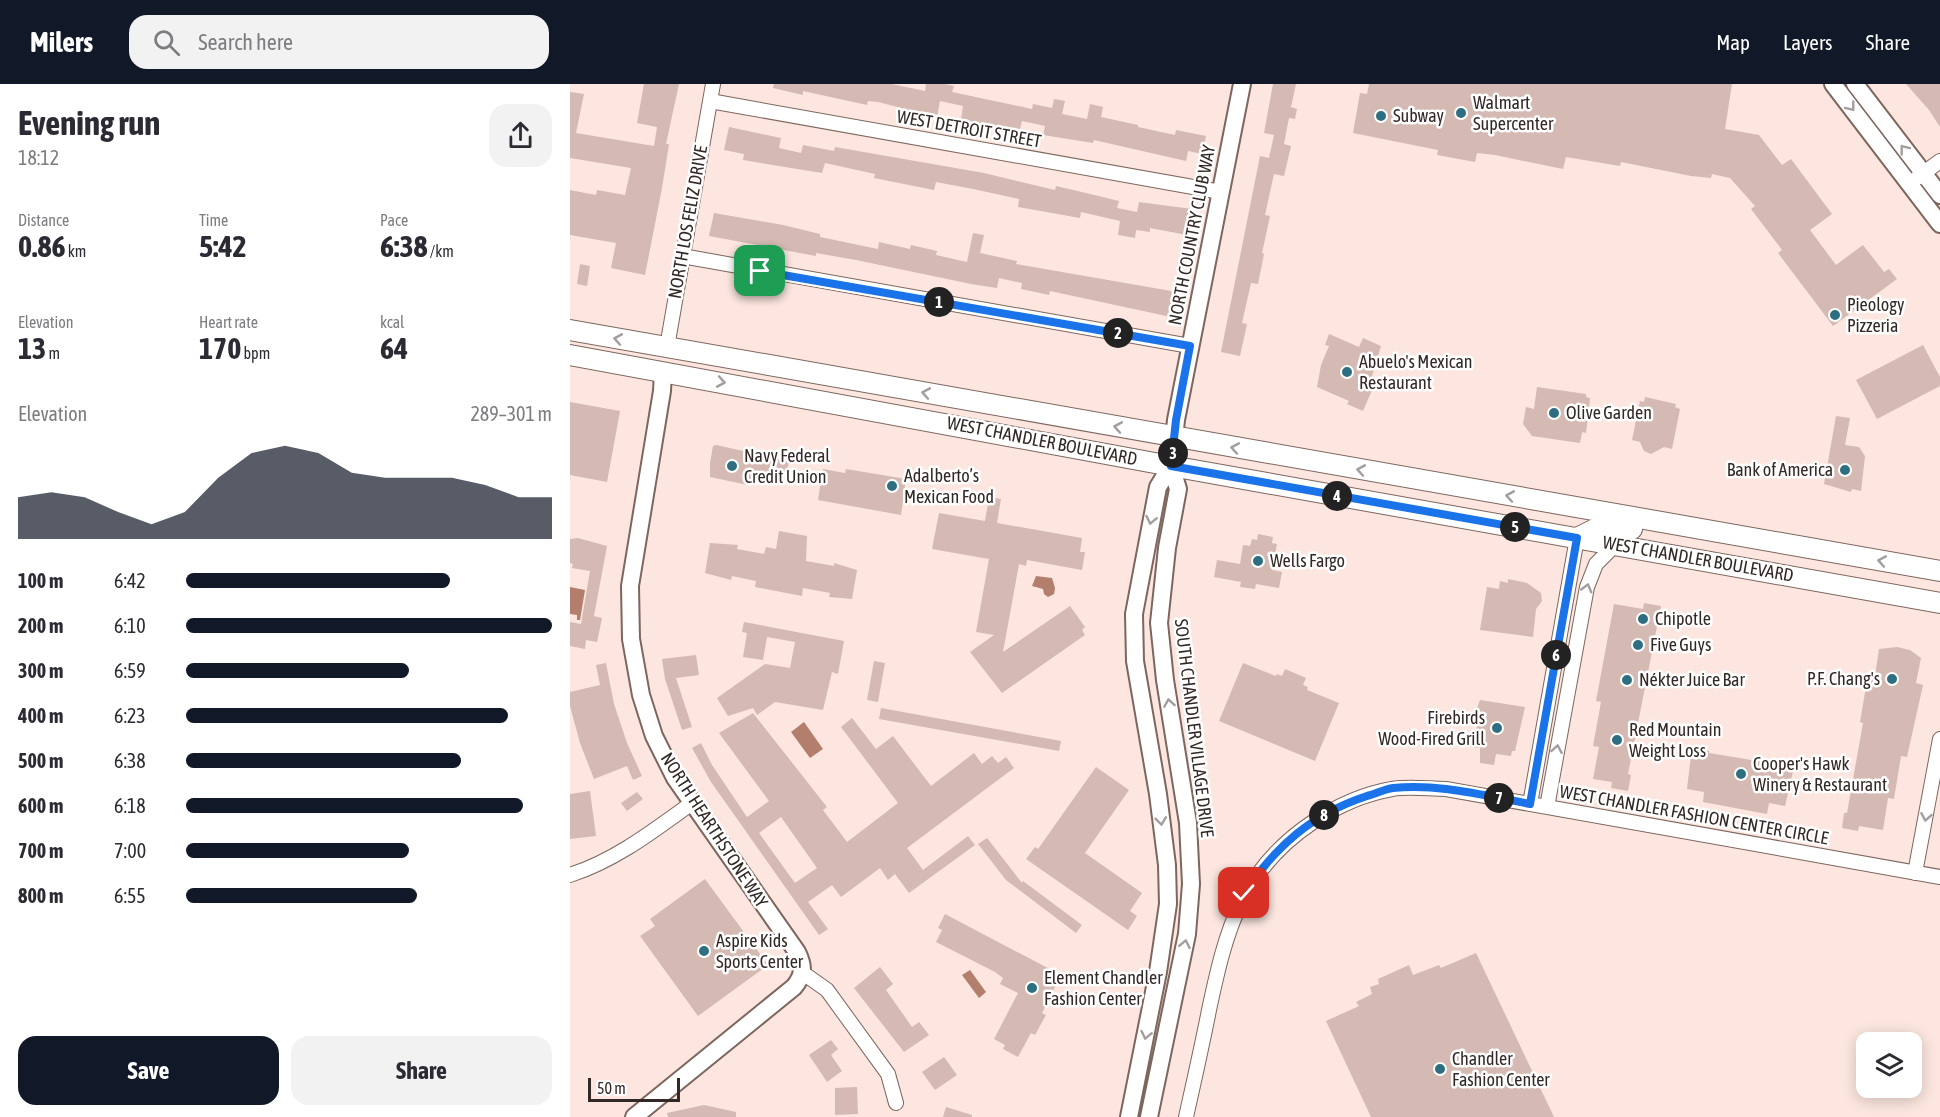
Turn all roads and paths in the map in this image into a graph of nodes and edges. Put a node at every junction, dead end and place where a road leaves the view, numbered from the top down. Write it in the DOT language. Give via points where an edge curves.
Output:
graph roads {
  1 [pos="713,84"];
  2 [pos="1242,84"];
  3 [pos="1833,84"];
  4 [pos="1855,84"];
  5 [pos="710,101"];
  6 [pos="1940,161"];
  7 [pos="1917,178"];
  8 [pos="1221,192"];
  9 [pos="1940,195"];
  10 [pos="1940,224"];
  11 [pos="682,256"];
  12 [pos="570,330"];
  13 [pos="1190,346"];
  14 [pos="570,355"];
  15 [pos="665,359"];
  16 [pos="1176,437"];
  17 [pos="1171,466"];
  18 [pos="1596,509"];
  19 [pos="1493,524"];
  20 [pos="1681,525"];
  21 [pos="1577,538"];
  22 [pos="1615,545"];
  23 [pos="1940,571"];
  24 [pos="1940,603"];
  25 [pos="1160,609"];
  26 [pos="1134,614"];
  27 [pos="1940,739"];
  28 [pos="692,803"];
  29 [pos="1530,804"];
  30 [pos="1547,807"];
  31 [pos="1915,873"];
  32 [pos="570,875"];
  33 [pos="1940,877"];
  34 [pos="803,973"];
  35 [pos="896,1103"];
  36 [pos="634,1117"];
  37 [pos="1129,1117"];
  38 [pos="1149,1117"];
  39 [pos="1186,1117"];
  1 -- 5 [label="street, NORTH LOS FELIZ DRIVE"];
  2 -- 8 [label="street, NORTH COUNTRY CLUB WAY"];
  3 -- 7 [label="street, one-way"];
  7 -- 4 [label="street, one-way"];
  5 -- 8 [label="street, WEST DETROIT STREET"];
  5 -- 11 [label="street, NORTH LOS FELIZ DRIVE"];
  6 -- 7 [label="street"];
  7 -- 9 [label="street"];
  7 -- 10 [label="street"];
  8 -- 13 [label="street, NORTH COUNTRY CLUB WAY"];
  11 -- 13 [label="street"];
  11 -- 15 [label="street, NORTH LOS FELIZ DRIVE"];
  15 -- 12 [label="main road, WEST CHANDLER BOULEVARD, one-way"];
  13 -- 16 [label="street, NORTH COUNTRY CLUB WAY"];
  14 -- 15 [label="main road, WEST CHANDLER BOULEVARD"];
  16 -- 15 [label="main road, WEST CHANDLER BOULEVARD, one-way"];
  15 -- 17 [label="main road, WEST CHANDLER BOULEVARD, one-way"];
  15 -- 28 [label="street, NORTH HEARTHSTONE WAY" via="632,570 631,639 649,723 675,778"];
  16 -- 17 [label="street, NORTH COUNTRY CLUB WAY"];
  18 -- 16 [label="main road, WEST CHANDLER BOULEVARD, one-way"];
  17 -- 19 [label="main road, WEST CHANDLER BOULEVARD"];
  17 -- 25 [label="street, SOUTH CHANDLER VILLAGE DRIVE" via="1178,489"];
  17 -- 26 [label="street, one-way" via="1158,487"];
  18 -- 19 [label="main road" via="1569,523 1526,517"];
  18 -- 20 [label="main road, WEST CHANDLER BOULEVARD"];
  19 -- 21 [label="main road, WEST CHANDLER BOULEVARD"];
  20 -- 21 [label="main road" via="1656,533 1603,525"];
  23 -- 20 [label="main road, WEST CHANDLER BOULEVARD, one-way"];
  21 -- 22 [label="main road, WEST CHANDLER BOULEVARD"];
  21 -- 29 [label="street"];
  22 -- 24 [label="main road, WEST CHANDLER BOULEVARD"];
  30 -- 22 [label="street, one-way" via="1587,587 1596,564"];
  25 -- 26 [label="street"];
  38 -- 25 [label="street, SOUTH CHANDLER VILLAGE DRIVE, one-way" via="1187,934 1191,877 1185,801 1161,651"];
  26 -- 37 [label="street, one-way" via="1135,661 1159,804 1168,903"];
  27 -- 31 [label="street, one-way"];
  28 -- 32 [label="street" via="629,848 597,866"];
  28 -- 34 [label="street, NORTH HEARTHSTONE WAY" via="796,952"];
  29 -- 30 [label="street, WEST CHANDLER FASHION CENTER CIRCLE"];
  29 -- 39 [label="street, WEST CHANDLER FASHION CENTER CIRCLE" via="1446,789 1393,788 1338,806 1271,855 1249,886 1227,934"];
  30 -- 31 [label="street, WEST CHANDLER FASHION CENTER CIRCLE"];
  31 -- 33 [label="street, WEST CHANDLER FASHION CENTER CIRCLE"];
  34 -- 35 [label="street" via="827,990 888,1074"];
  34 -- 36 [label="street" via="794,987"];
}
